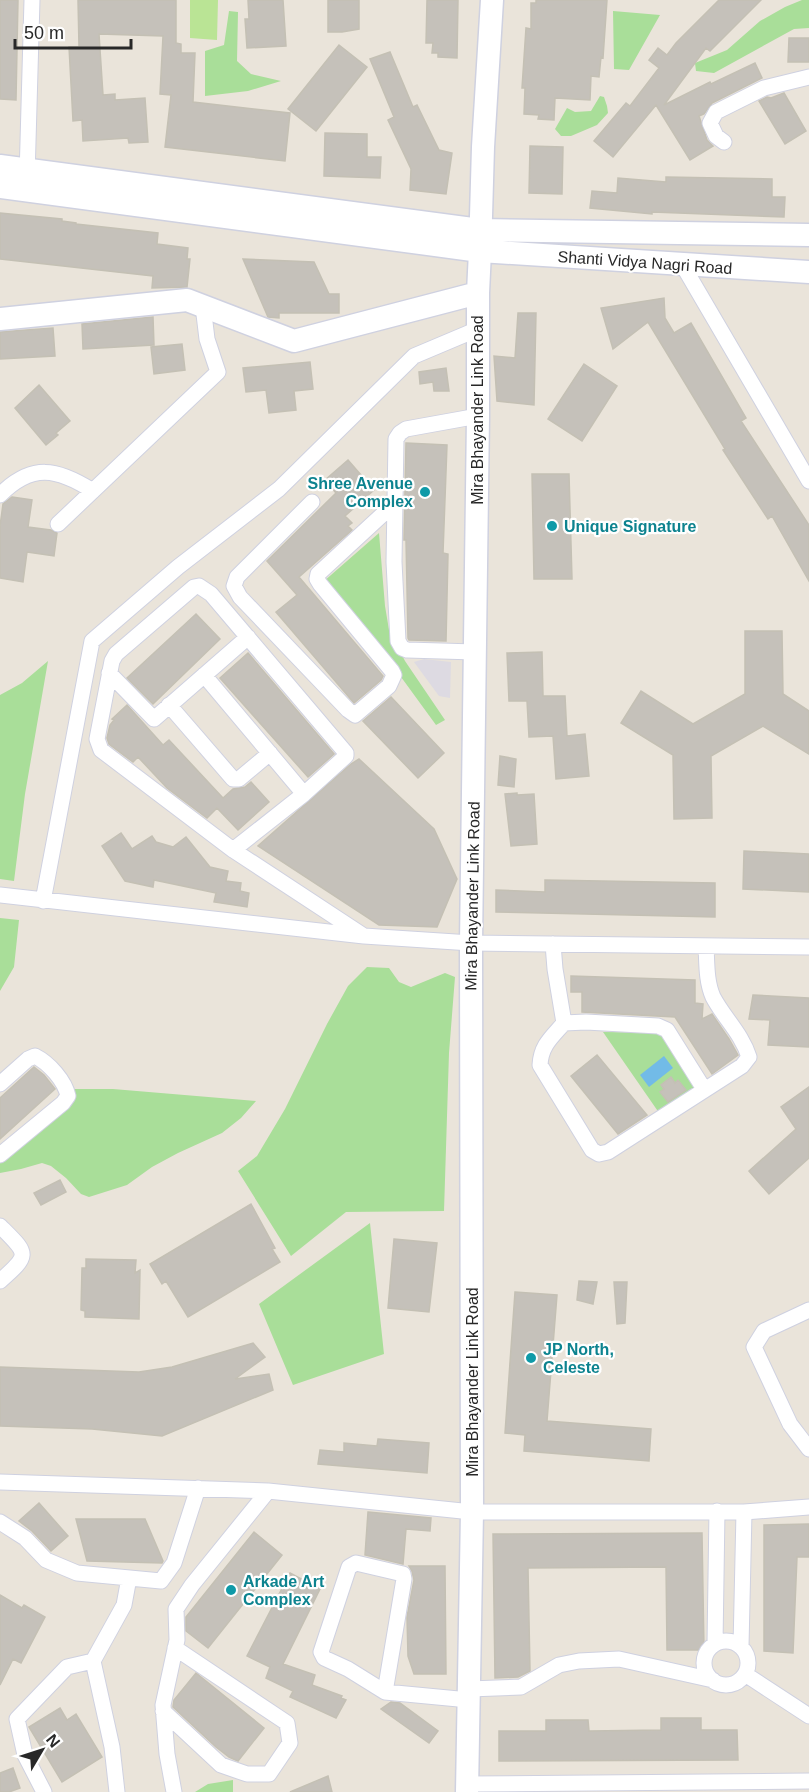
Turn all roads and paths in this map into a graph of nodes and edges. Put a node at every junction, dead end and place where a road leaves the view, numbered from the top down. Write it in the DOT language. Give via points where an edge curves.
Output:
graph roads {
  1 [pos="32,0"];
  2 [pos="492,0"];
  3 [pos="809,77"];
  4 [pos="724,142"];
  5 [pos="0,166"];
  6 [pos="27,181"];
  7 [pos="0,187"];
  8 [pos="809,235"];
  9 [pos="480,241"];
  10 [pos="682,264"];
  11 [pos="809,272"];
  12 [pos="478,293"];
  13 [pos="203,306"];
  14 [pos="0,319"];
  15 [pos="478,329"];
  16 [pos="478,416"];
  17 [pos="809,481"];
  18 [pos="93,491"];
  19 [pos="0,495"];
  20 [pos="312,502"];
  21 [pos="395,503"];
  22 [pos="58,524"];
  23 [pos="248,637"];
  24 [pos="475,652"];
  25 [pos="109,674"];
  26 [pos="204,675"];
  27 [pos="170,705"];
  28 [pos="270,753"];
  29 [pos="304,794"];
  30 [pos="233,850"];
  31 [pos="0,895"];
  32 [pos="43,901"];
  33 [pos="364,936"];
  34 [pos="471,943"];
  35 [pos="553,944"];
  36 [pos="706,946"];
  37 [pos="809,947"];
  38 [pos="564,1023"];
  39 [pos="0,1084"];
  40 [pos="704,1089"];
  41 [pos="0,1155"];
  42 [pos="0,1226"];
  43 [pos="0,1281"];
  44 [pos="809,1310"];
  45 [pos="809,1449"];
  46 [pos="0,1482"];
  47 [pos="198,1488"];
  48 [pos="268,1491"];
  49 [pos="809,1507"];
  50 [pos="717,1511"];
  51 [pos="472,1512"];
  52 [pos="744,1512"];
  53 [pos="0,1522"];
  54 [pos="129,1578"];
  55 [pos="715,1644"];
  56 [pos="741,1647"];
  57 [pos="175,1648"];
  58 [pos="93,1661"];
  59 [pos="745,1674"];
  60 [pos="713,1680"];
  61 [pos="385,1692"];
  62 [pos="469,1695"];
  63 [pos="163,1712"];
  64 [pos="809,1716"];
  65 [pos="809,1781"];
  66 [pos="692,1787"];
  67 [pos="467,1788"];
  68 [pos="44,1792"];
  69 [pos="117,1792"];
  70 [pos="174,1792"];
  1 -- 6 [label="street"];
  2 -- 9 [label="street, Mira Bhayander Link Road"];
  3 -- 4 [label="street" via="764,88 716,112 710,123"];
  5 -- 6 [label="street"];
  6 -- 7 [label="street"];
  6 -- 9 [label="street"];
  8 -- 9 [label="street, Shanti Vidya Nagri Road"];
  9 -- 10 [label="street, Shanti Vidya Nagri Road"];
  9 -- 12 [label="street, Mira Bhayander Link Road"];
  10 -- 11 [label="street, Shanti Vidya Nagri Road"];
  10 -- 17 [label="street"];
  12 -- 13 [label="street" via="294,341"];
  12 -- 15 [label="street, Mira Bhayander Link Road"];
  13 -- 14 [label="street" via="187,300"];
  13 -- 18 [label="street" via="207,339 218,372"];
  15 -- 16 [label="street, Mira Bhayander Link Road"];
  15 -- 32 [label="street" via="414,356 279,489 178,567 92,641"];
  16 -- 21 [label="street" via="400,433 396,439"];
  16 -- 24 [label="street, Mira Bhayander Link Road"];
  18 -- 19 [label="street" via="50,472 31,474 12,483"];
  18 -- 22 [label="street"];
  20 -- 21 [label="street" via="237,577 234,586 355,715 390,686 394,675 317,579"];
  21 -- 24 [label="street" via="394,562 400,645 415,651"];
  23 -- 25 [label="street" via="211,594 194,587 116,654"];
  23 -- 26 [label="street"];
  23 -- 29 [label="street" via="347,754"];
  24 -- 34 [label="street, Mira Bhayander Link Road"];
  25 -- 27 [label="street" via="154,719"];
  25 -- 30 [label="street" via="96,739 101,750"];
  26 -- 27 [label="street"];
  26 -- 28 [label="street"];
  27 -- 28 [label="street" via="233,779 239,779"];
  28 -- 29 [label="street"];
  29 -- 30 [label="street"];
  30 -- 33 [label="street"];
  31 -- 32 [label="street"];
  32 -- 33 [label="street"];
  33 -- 34 [label="street"];
  34 -- 35 [label="street"];
  34 -- 51 [label="street, Mira Bhayander Link Road"];
  35 -- 36 [label="street"];
  35 -- 38 [label="street"];
  36 -- 37 [label="street"];
  36 -- 40 [label="street" via="713,997 746,1045 749,1057 742,1066"];
  38 -- 40 [label="street" via="639,1024 667,1030"];
  38 -- 40 [label="street" via="545,1046 540,1065 592,1150 599,1154 608,1152"];
  39 -- 41 [label="street" via="35,1056 66,1086 68,1096"];
  42 -- 43 [label="street" via="21,1247 23,1256"];
  44 -- 45 [label="street" via="764,1331 754,1347 790,1424"];
  46 -- 47 [label="street"];
  47 -- 48 [label="street"];
  47 -- 54 [label="street" via="174,1563 161,1581"];
  48 -- 51 [label="street"];
  48 -- 57 [label="street" via="176,1609"];
  49 -- 52 [label="street"];
  50 -- 51 [label="street"];
  50 -- 52 [label="street"];
  50 -- 55 [label="street"];
  51 -- 62 [label="street, Mira Bhayander Link Road"];
  52 -- 56 [label="street"];
  53 -- 54 [label="street" via="25,1538 46,1560 77,1573"];
  54 -- 58 [label="street" via="124,1605"];
  55 -- 56 [label="street" via="728,1641"];
  55 -- 60 [label="street" via="704,1661"];
  56 -- 59 [label="street" via="748,1660"];
  57 -- 63 [label="street"];
  57 -- 63 [label="street" via="286,1723 290,1743 269,1774 247,1774 221,1765"];
  58 -- 68 [label="street" via="67,1667 17,1719 24,1755"];
  58 -- 69 [label="street" via="112,1747"];
  59 -- 60 [label="street" via="734,1683"];
  59 -- 64 [label="street"];
  60 -- 62 [label="street" via="620,1659 579,1661 559,1665 521,1688"];
  61 -- 61 [label="street" via="322,1655 349,1567 356,1563 403,1574"];
  61 -- 62 [label="street"];
  62 -- 67 [label="street, Mira Bhayander Link Road"];
  63 -- 70 [label="street"];
  65 -- 66 [label="street"];
  66 -- 67 [label="street"];
}
